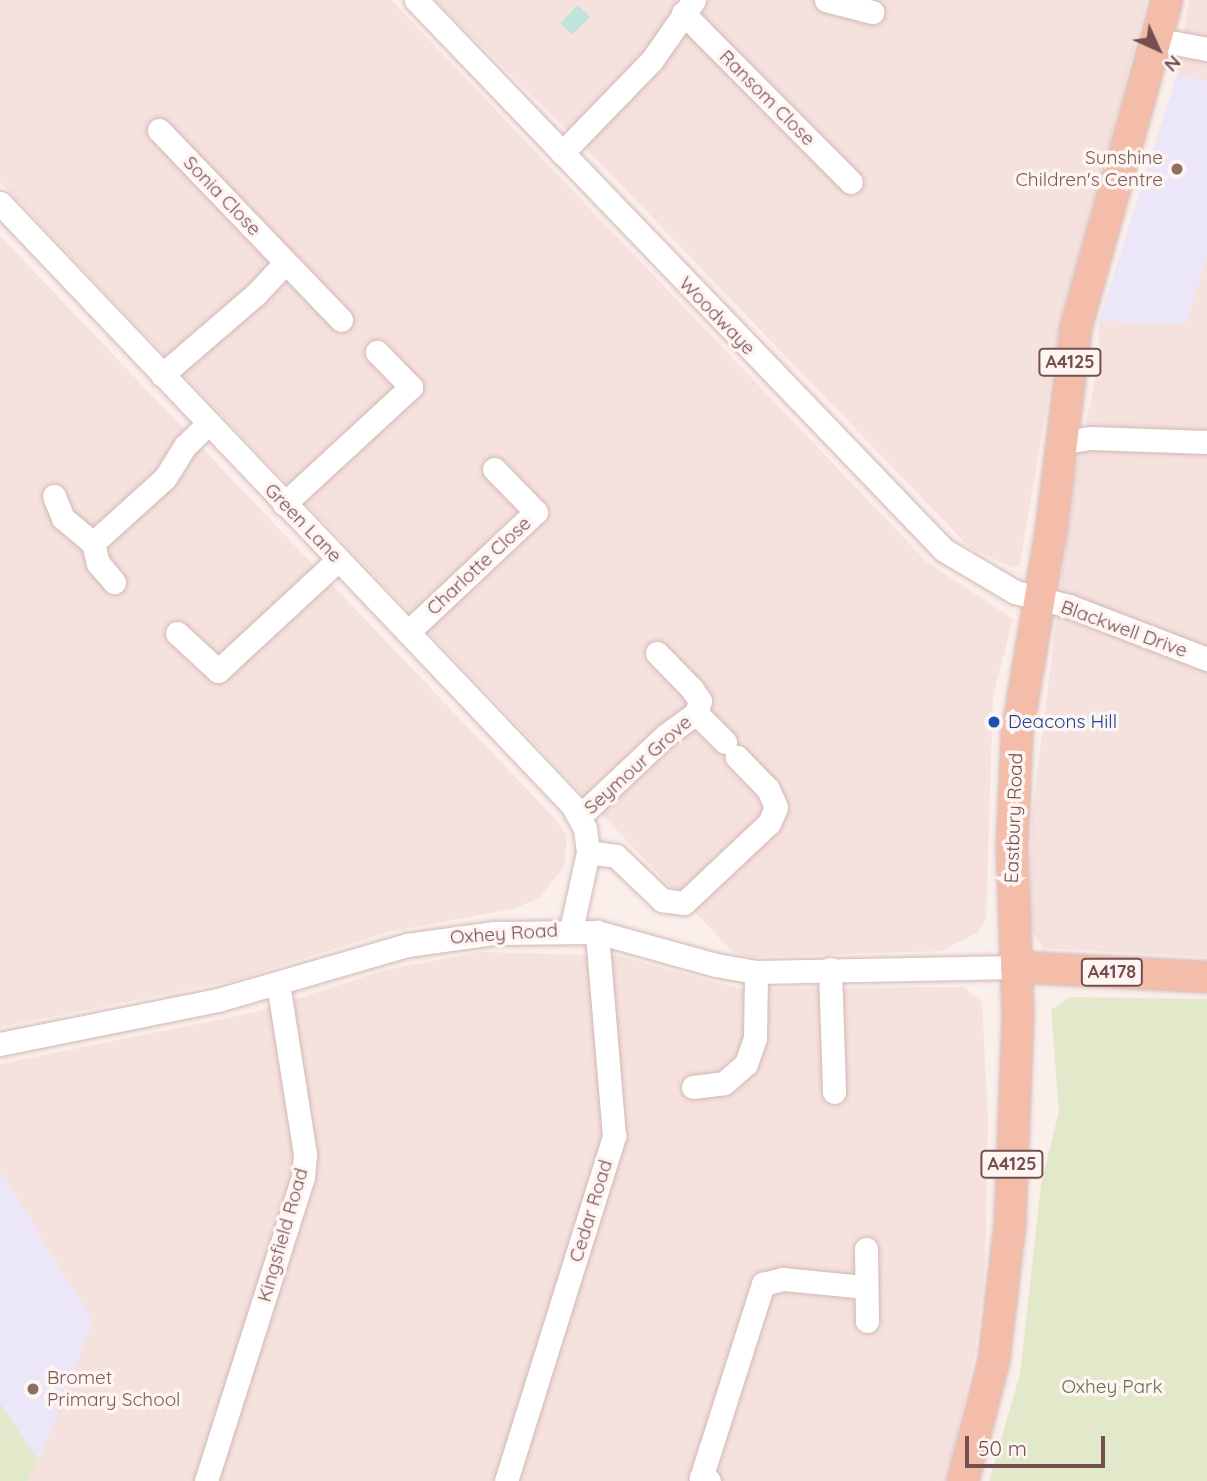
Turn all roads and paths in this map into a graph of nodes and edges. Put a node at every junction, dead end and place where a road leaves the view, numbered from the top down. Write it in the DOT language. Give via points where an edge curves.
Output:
graph roads {
  1 [pos="416,0"];
  2 [pos="826,0"];
  3 [pos="1167,0"];
  4 [pos="689,7"];
  5 [pos="872,12"];
  6 [pos="1159,40"];
  7 [pos="1207,49"];
  8 [pos="159,130"];
  9 [pos="562,153"];
  10 [pos="851,182"];
  11 [pos="0,203"];
  12 [pos="285,262"];
  13 [pos="341,320"];
  14 [pos="377,352"];
  15 [pos="162,375"];
  16 [pos="208,424"];
  17 [pos="1062,442"];
  18 [pos="1207,442"];
  19 [pos="494,469"];
  20 [pos="54,496"];
  21 [pos="284,504"];
  22 [pos="93,543"];
  23 [pos="338,560"];
  24 [pos="114,582"];
  25 [pos="1041,601"];
  26 [pos="408,632"];
  27 [pos="177,633"];
  28 [pos="657,653"];
  29 [pos="1207,659"];
  30 [pos="696,713"];
  31 [pos="580,816"];
  32 [pos="588,852"];
  33 [pos="571,930"];
  34 [pos="597,932"];
  35 [pos="1016,967"];
  36 [pos="830,969"];
  37 [pos="756,972"];
  38 [pos="1207,977"];
  39 [pos="278,983"];
  40 [pos="0,1044"];
  41 [pos="693,1087"];
  42 [pos="834,1092"];
  43 [pos="866,1249"];
  44 [pos="865,1287"];
  45 [pos="867,1321"];
  46 [pos="703,1480"];
  47 [pos="206,1481"];
  48 [pos="506,1481"];
  49 [pos="963,1481"];
  1 -- 9 [label="street, Woodwaye"];
  2 -- 5 [label="street"];
  3 -- 6 [label="main road, Eastbury Road / A4125"];
  4 -- 9 [label="street, Ransom Close" via="652,60"];
  4 -- 10 [label="street, Ransom Close"];
  6 -- 7 [label="street"];
  6 -- 17 [label="main road, Eastbury Road / A4125" via="1079,315"];
  8 -- 12 [label="street, Sonia Close"];
  9 -- 25 [label="street, Woodwaye" via="944,550 984,578"];
  11 -- 15 [label="street, Green Lane"];
  12 -- 13 [label="street, Sonia Close"];
  12 -- 15 [label="street" via="256,294"];
  14 -- 21 [label="street" via="411,387"];
  15 -- 16 [label="street, Green Lane"];
  16 -- 21 [label="street, Green Lane"];
  16 -- 22 [label="street" via="185,446 165,478"];
  17 -- 18 [label="street" via="1090,438"];
  17 -- 25 [label="main road, Eastbury Road / A4125"];
  19 -- 26 [label="street, Charlotte Close" via="536,512"];
  20 -- 22 [label="street" via="67,524"];
  21 -- 23 [label="street, Green Lane"];
  22 -- 24 [label="street" via="98,563"];
  23 -- 26 [label="street, Green Lane"];
  23 -- 27 [label="street" via="218,671"];
  25 -- 29 [label="street, Blackwell Drive" via="1069,606"];
  25 -- 35 [label="main road, Eastbury Road / A4125" via="1017,734 1012,848"];
  26 -- 31 [label="street, Green Lane"];
  28 -- 30 [label="street, Seymour Grove" via="697,696"];
  30 -- 31 [label="street, Seymour Grove"];
  30 -- 32 [label="street, Seymour Grove" via="768,789 776,807 769,823 684,904 662,900 616,856"];
  31 -- 32 [label="street"];
  32 -- 33 [label="street"];
  33 -- 34 [label="street, Oxhey Road"];
  33 -- 39 [label="street, Oxhey Road" via="444,938"];
  34 -- 37 [label="street, Oxhey Road"];
  34 -- 48 [label="street, Cedar Road" via="614,1136"];
  35 -- 36 [label="street, Oxhey Road"];
  35 -- 38 [label="main road, A4178"];
  35 -- 49 [label="main road, Eastbury Road / A4125" via="1010,1224 995,1360"];
  36 -- 37 [label="street, Oxhey Road"];
  36 -- 42 [label="street"];
  37 -- 41 [label="street" via="755,1038 746,1064 724,1083"];
  39 -- 40 [label="street, Oxhey Road" via="218,1000"];
  39 -- 47 [label="street, Kingsfield Road" via="305,1154 303,1177"];
  43 -- 44 [label="street"];
  44 -- 45 [label="street"];
  44 -- 46 [label="street" via="783,1279 763,1284"];
}
